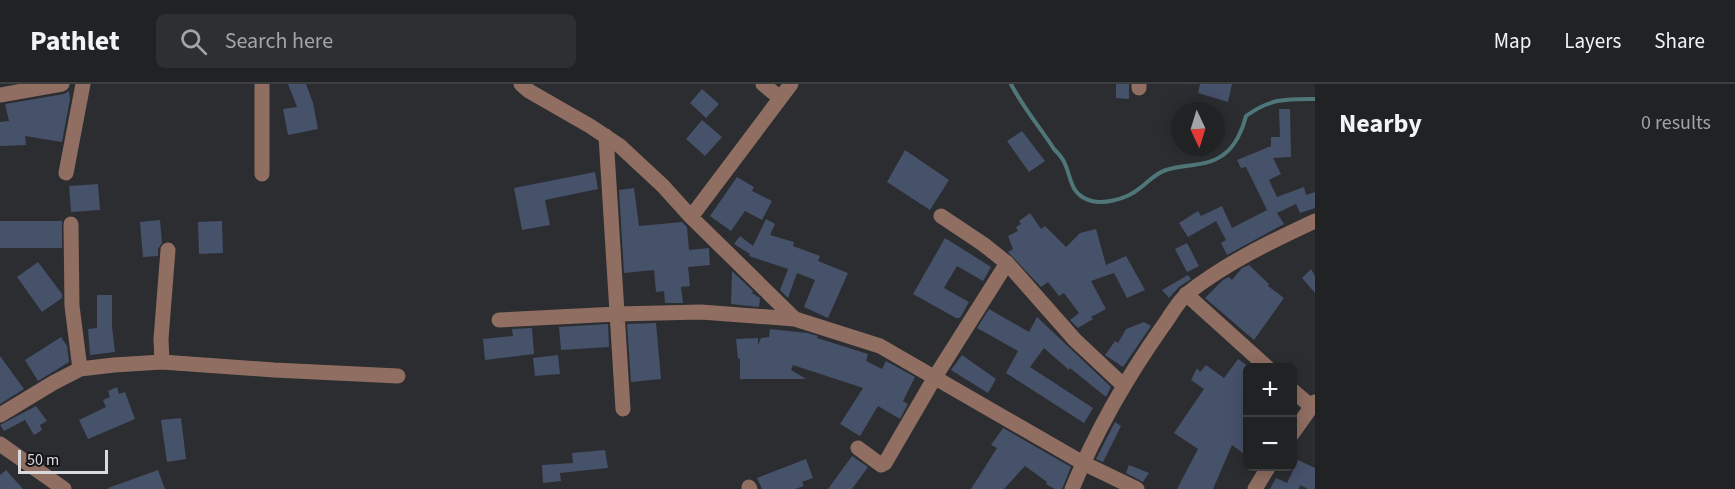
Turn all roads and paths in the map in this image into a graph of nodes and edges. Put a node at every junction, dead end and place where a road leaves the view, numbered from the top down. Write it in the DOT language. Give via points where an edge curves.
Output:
graph roads {
  1 [pos="62,84"];
  2 [pos="84,84"];
  3 [pos="262,84"];
  4 [pos="521,84"];
  5 [pos="763,84"];
  6 [pos="791,84"];
  7 [pos="0,95"];
  8 [pos="780,98"];
  9 [pos="606,136"];
  10 [pos="66,173"];
  11 [pos="262,174"];
  12 [pos="940,216"];
  13 [pos="691,217"];
  14 [pos="1315,221"];
  15 [pos="71,225"];
  16 [pos="168,250"];
  17 [pos="1007,263"];
  18 [pos="1186,294"];
  19 [pos="617,314"];
  20 [pos="795,319"];
  21 [pos="499,320"];
  22 [pos="162,362"];
  23 [pos="1262,363"];
  24 [pos="80,369"];
  25 [pos="398,376"];
  26 [pos="936,377"];
  27 [pos="1123,384"];
  28 [pos="1297,393"];
  29 [pos="1313,405"];
  30 [pos="623,409"];
  31 [pos="0,415"];
  32 [pos="1297,428"];
  33 [pos="0,444"];
  34 [pos="858,448"];
  35 [pos="1083,464"];
  36 [pos="1266,471"];
  37 [pos="64,489"];
  38 [pos="1072,489"];
  39 [pos="1137,489"];
  40 [pos="1256,489"];
  1 -- 7 [label="street"];
  2 -- 10 [label="street"];
  3 -- 11 [label="street"];
  4 -- 9 [label="street"];
  5 -- 8 [label="street"];
  6 -- 8 [label="street"];
  8 -- 13 [label="street"];
  9 -- 13 [label="street" via="663,186"];
  9 -- 19 [label="street"];
  12 -- 17 [label="street"];
  13 -- 20 [label="street"];
  14 -- 18 [label="street" via="1228,266"];
  15 -- 24 [label="street" via="72,306"];
  16 -- 22 [label="street"];
  17 -- 26 [label="street"];
  17 -- 27 [label="street" via="1075,340"];
  18 -- 23 [label="street"];
  18 -- 27 [label="street"];
  19 -- 20 [label="street" via="701,312"];
  19 -- 21 [label="street"];
  19 -- 30 [label="street"];
  20 -- 26 [label="street" via="880,346"];
  22 -- 24 [label="street"];
  22 -- 25 [label="street"];
  24 -- 31 [label="street"];
  26 -- 34 [label="street" via="885,463 881,465"];
  26 -- 35 [label="street"];
  27 -- 35 [label="street"];
  28 -- 29 [label="street"];
  29 -- 32 [label="street"];
  33 -- 37 [label="street"];
  35 -- 38 [label="street"];
  35 -- 39 [label="street"];
  36 -- 40 [label="street"];
}
